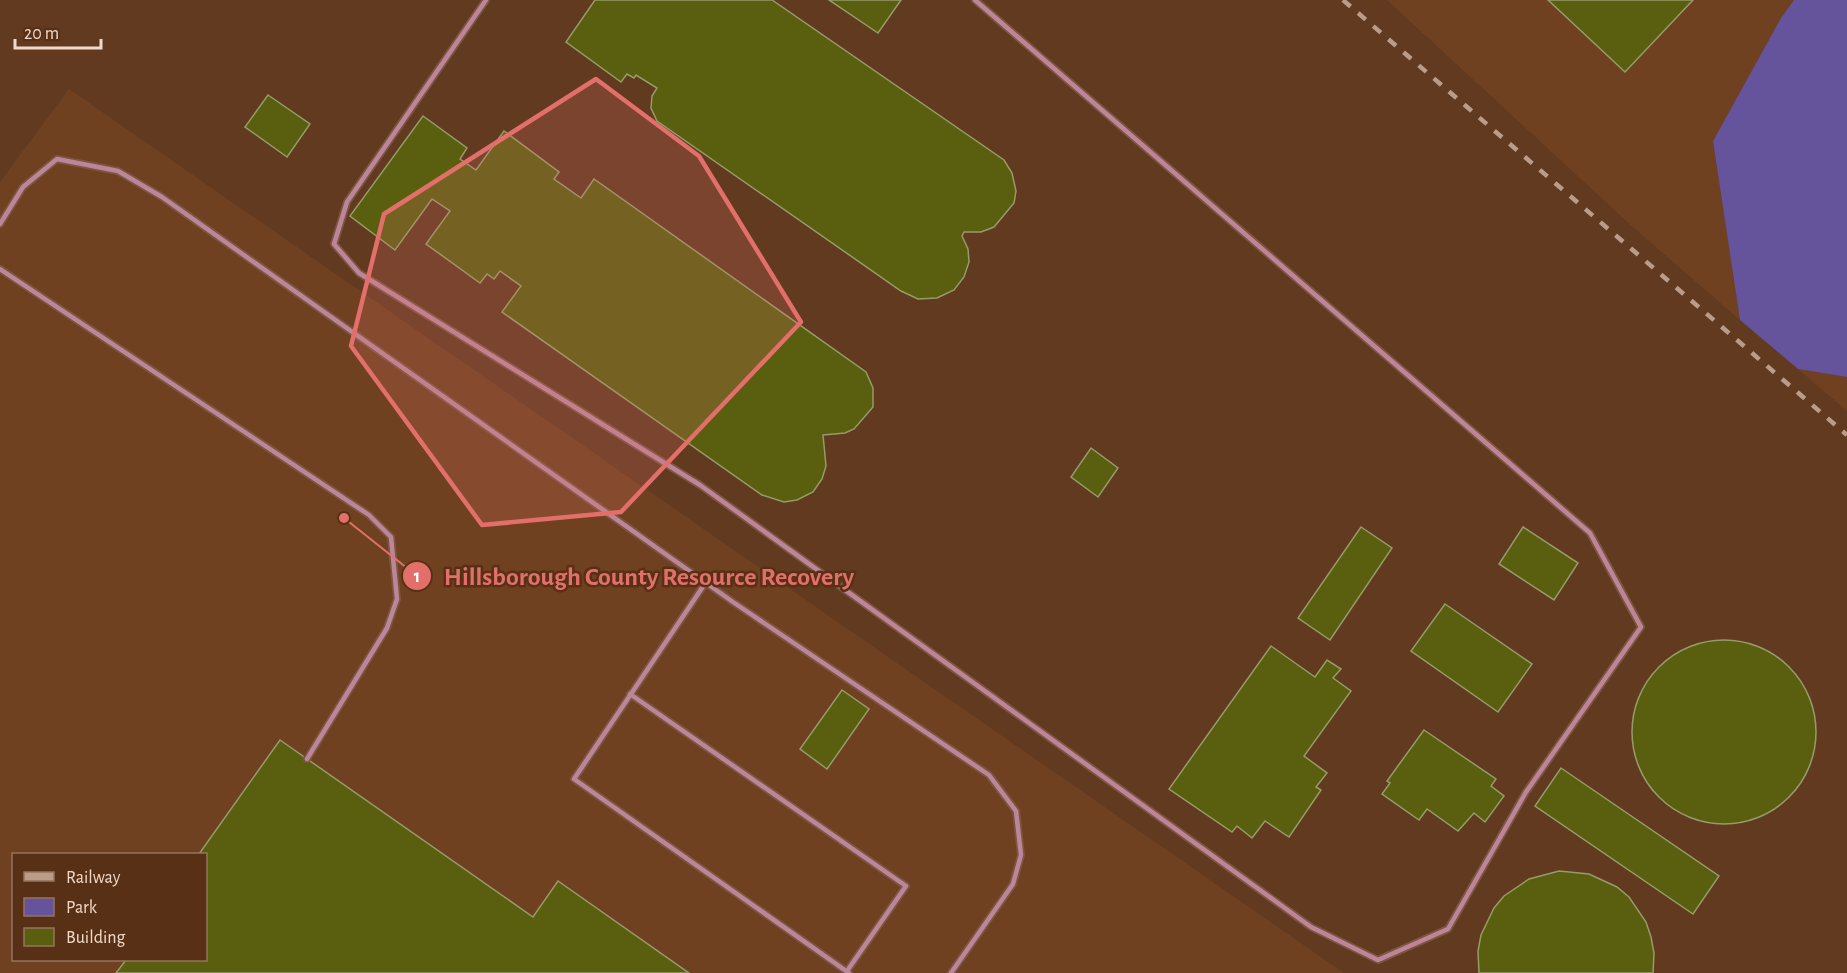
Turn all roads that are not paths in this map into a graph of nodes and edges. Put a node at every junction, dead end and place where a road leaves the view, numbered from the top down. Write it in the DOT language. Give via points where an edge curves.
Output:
graph roads {
  1 [pos="486,0"];
  2 [pos="975,0"];
  3 [pos="0,224"];
  4 [pos="0,269"];
  5 [pos="706,582"];
  6 [pos="630,694"];
  7 [pos="307,759"];
  8 [pos="848,972"];
  9 [pos="951,973"];
  1 -- 2 [label="lane" via="347,202 334,244 359,273 700,485 1311,927 1378,960 1448,929 1526,792 1641,627 1590,533"];
  3 -- 5 [label="lane" via="23,188 57,159 118,171 162,197"];
  4 -- 7 [label="lane" via="369,515 391,537 397,599 387,628"];
  5 -- 6 [label="lane"];
  5 -- 9 [label="lane" via="989,775 1016,811 1021,855 1013,884"];
  6 -- 8 [label="lane" via="574,779"];
  6 -- 8 [label="lane" via="906,886"];
}
